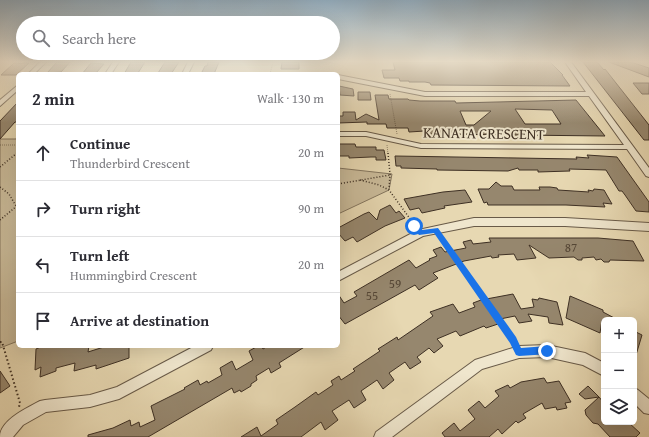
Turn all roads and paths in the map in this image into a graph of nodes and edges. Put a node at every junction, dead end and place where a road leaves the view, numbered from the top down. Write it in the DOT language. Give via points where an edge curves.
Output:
graph roads {
  1 [pos="365,82"];
  2 [pos="583,82"];
  3 [pos="388,87"];
  4 [pos="16,89"];
  5 [pos="591,94"];
  6 [pos="0,104"];
  7 [pos="340,134"];
  8 [pos="387,139"];
  9 [pos="399,142"];
  10 [pos="0,145"];
  11 [pos="16,145"];
  12 [pos="630,148"];
  13 [pos="16,154"];
  14 [pos="0,167"];
  15 [pos="649,174"];
  16 [pos="390,176"];
  17 [pos="360,180"];
  18 [pos="340,184"];
  19 [pos="0,187"];
  20 [pos="389,189"];
  21 [pos="16,206"];
  22 [pos="0,220"];
  23 [pos="649,227"];
  24 [pos="435,230"];
  25 [pos="421,233"];
  26 [pos="340,276"];
  27 [pos="0,342"];
  28 [pos="203,348"];
  29 [pos="519,352"];
  30 [pos="601,368"];
  31 [pos="637,397"];
  32 [pos="649,408"];
  33 [pos="18,420"];
  34 [pos="5,437"];
  35 [pos="381,437"];
  1 -- 3 [label="street"];
  2 -- 5 [label="street"];
  3 -- 5 [label="street" via="425,94"];
  3 -- 9 [label="path"];
  4 -- 6 [label="street"];
  5 -- 12 [label="street"];
  7 -- 8 [label="street, KANATA CRESCENT" via="366,134"];
  8 -- 9 [label="street, KANATA CRESCENT"];
  8 -- 16 [label="path"];
  9 -- 12 [label="street, KANATA CRESCENT" via="421,146"];
  10 -- 11 [label="path"];
  12 -- 15 [label="street"];
  13 -- 14 [label="path"];
  16 -- 17 [label="path"];
  16 -- 20 [label="path"];
  17 -- 18 [label="path"];
  17 -- 25 [label="path" via="389,190"];
  19 -- 21 [label="path" via="9,194"];
  21 -- 22 [label="path"];
  23 -- 24 [label="street" via="565,222 474,222"];
  24 -- 25 [label="street"];
  24 -- 29 [label="path"];
  25 -- 26 [label="street"];
  27 -- 33 [label="path" via="20,403"];
  28 -- 33 [label="street" via="119,393 90,401 45,406"];
  29 -- 30 [label="street" via="547,351 585,359"];
  29 -- 35 [label="street" via="479,364"];
  31 -- 32 [label="street"];
  33 -- 34 [label="street"];
}
